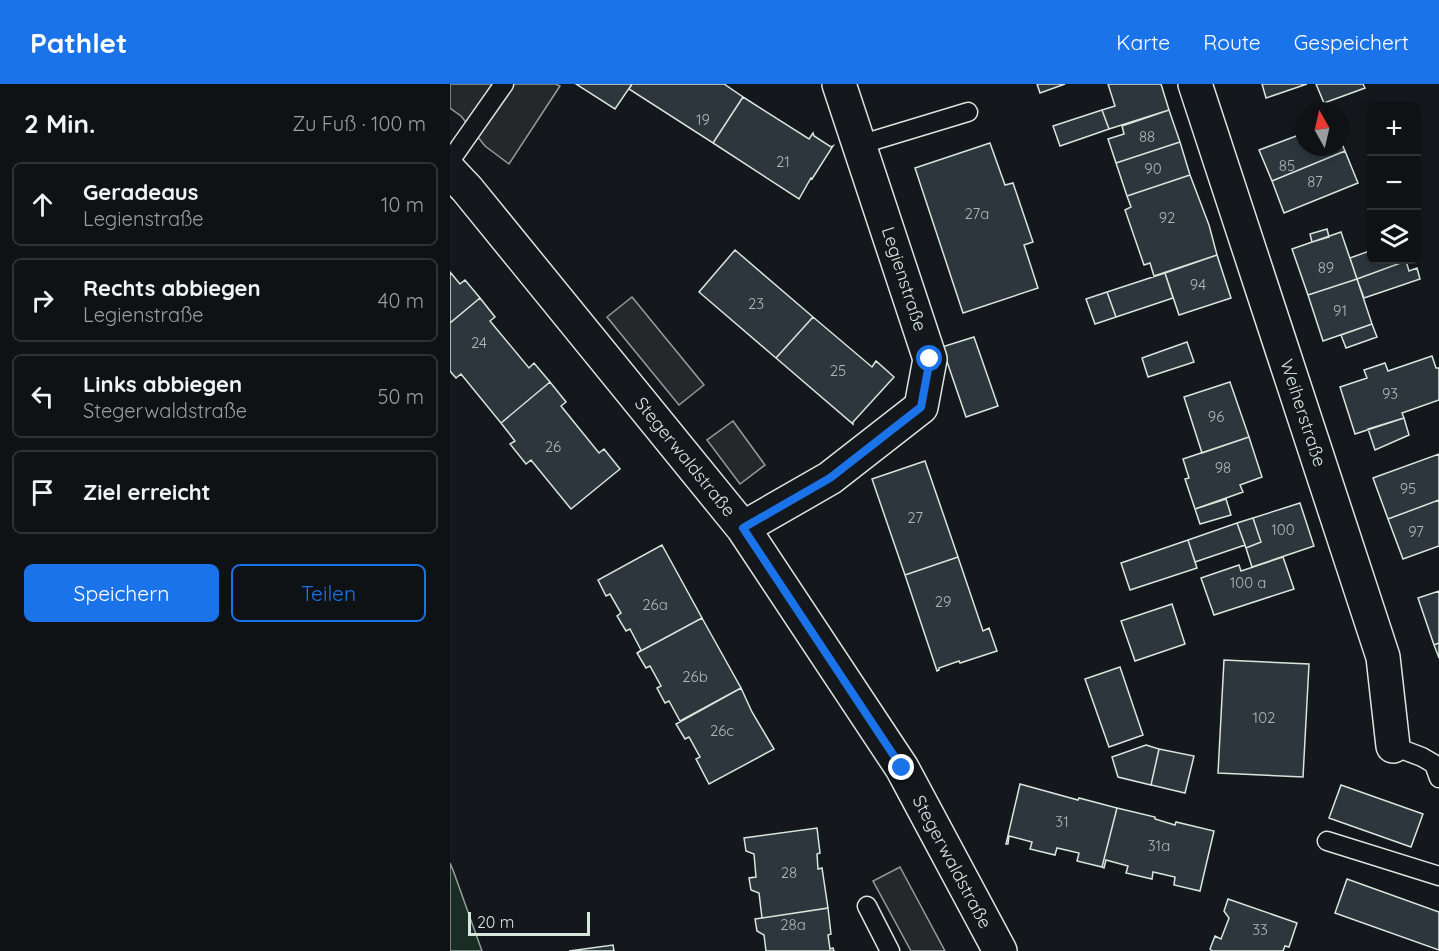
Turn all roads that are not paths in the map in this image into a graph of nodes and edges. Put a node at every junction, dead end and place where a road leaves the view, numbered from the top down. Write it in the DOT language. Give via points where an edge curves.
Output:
graph roads {
  1 [pos="504,84"];
  2 [pos="839,84"];
  3 [pos="1195,84"];
  4 [pos="968,112"];
  5 [pos="860,145"];
  6 [pos="450,161"];
  7 [pos="450,171"];
  8 [pos="743,528"];
  9 [pos="1393,746"];
  10 [pos="1439,778"];
  11 [pos="1327,841"];
  12 [pos="1439,876"];
  13 [pos="867,906"];
  14 [pos="890,951"];
  15 [pos="1000,951"];
  1 -- 6 [label="lane"];
  2 -- 5 [label="street, Legienstraße"];
  3 -- 9 [label="street, Weiherstraße" via="1383,657"];
  4 -- 5 [label="lane"];
  5 -- 8 [label="street, Legienstraße" via="930,359 921,407 830,478"];
  7 -- 8 [label="street, Stegerwaldstraße"];
  8 -- 15 [label="street, Stegerwaldstraße" via="902,768"];
  9 -- 10 [label="lane" via="1434,764"];
  11 -- 12 [label="lane"];
  13 -- 14 [label="lane"];
}
